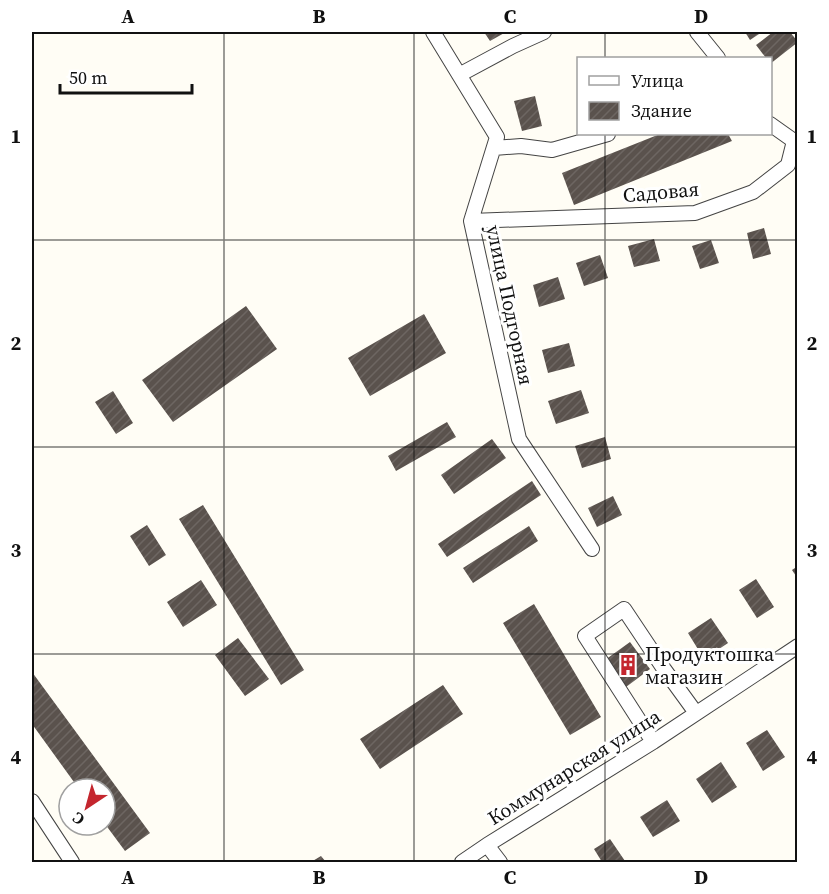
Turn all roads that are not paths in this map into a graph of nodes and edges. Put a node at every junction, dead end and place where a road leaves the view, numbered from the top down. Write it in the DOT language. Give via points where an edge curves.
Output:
graph roads {
  1 [pos="433,32"];
  2 [pos="544,32"];
  3 [pos="696,32"];
  4 [pos="717,57"];
  5 [pos="459,75"];
  6 [pos="772,125"];
  7 [pos="604,135"];
  8 [pos="494,148"];
  9 [pos="794,158"];
  10 [pos="471,221"];
  11 [pos="592,549"];
  12 [pos="798,646"];
  13 [pos="696,713"];
  14 [pos="653,742"];
  15 [pos="32,801"];
  16 [pos="487,845"];
  17 [pos="72,862"];
  18 [pos="462,862"];
  19 [pos="500,862"];
  1 -- 5 [label="street"];
  2 -- 5 [label="street"];
  3 -- 4 [label="street"];
  5 -- 8 [label="street" via="497,137"];
  6 -- 9 [label="street, Садовая" via="794,141"];
  7 -- 8 [label="street" via="552,150"];
  8 -- 10 [label="street, улица Подгорная"];
  9 -- 10 [label="street, Садовая" via="753,192 695,213"];
  10 -- 11 [label="street, улица Подгорная" via="519,440"];
  12 -- 13 [label="street, Коммунарская улица"];
  13 -- 14 [label="street, Коммунарская улица"];
  13 -- 14 [label="street" via="624,609 585,636"];
  14 -- 16 [label="street, Коммунарская улица"];
  15 -- 17 [label="street"];
  16 -- 18 [label="street, Коммунарская улица"];
  16 -- 19 [label="street"];
}
